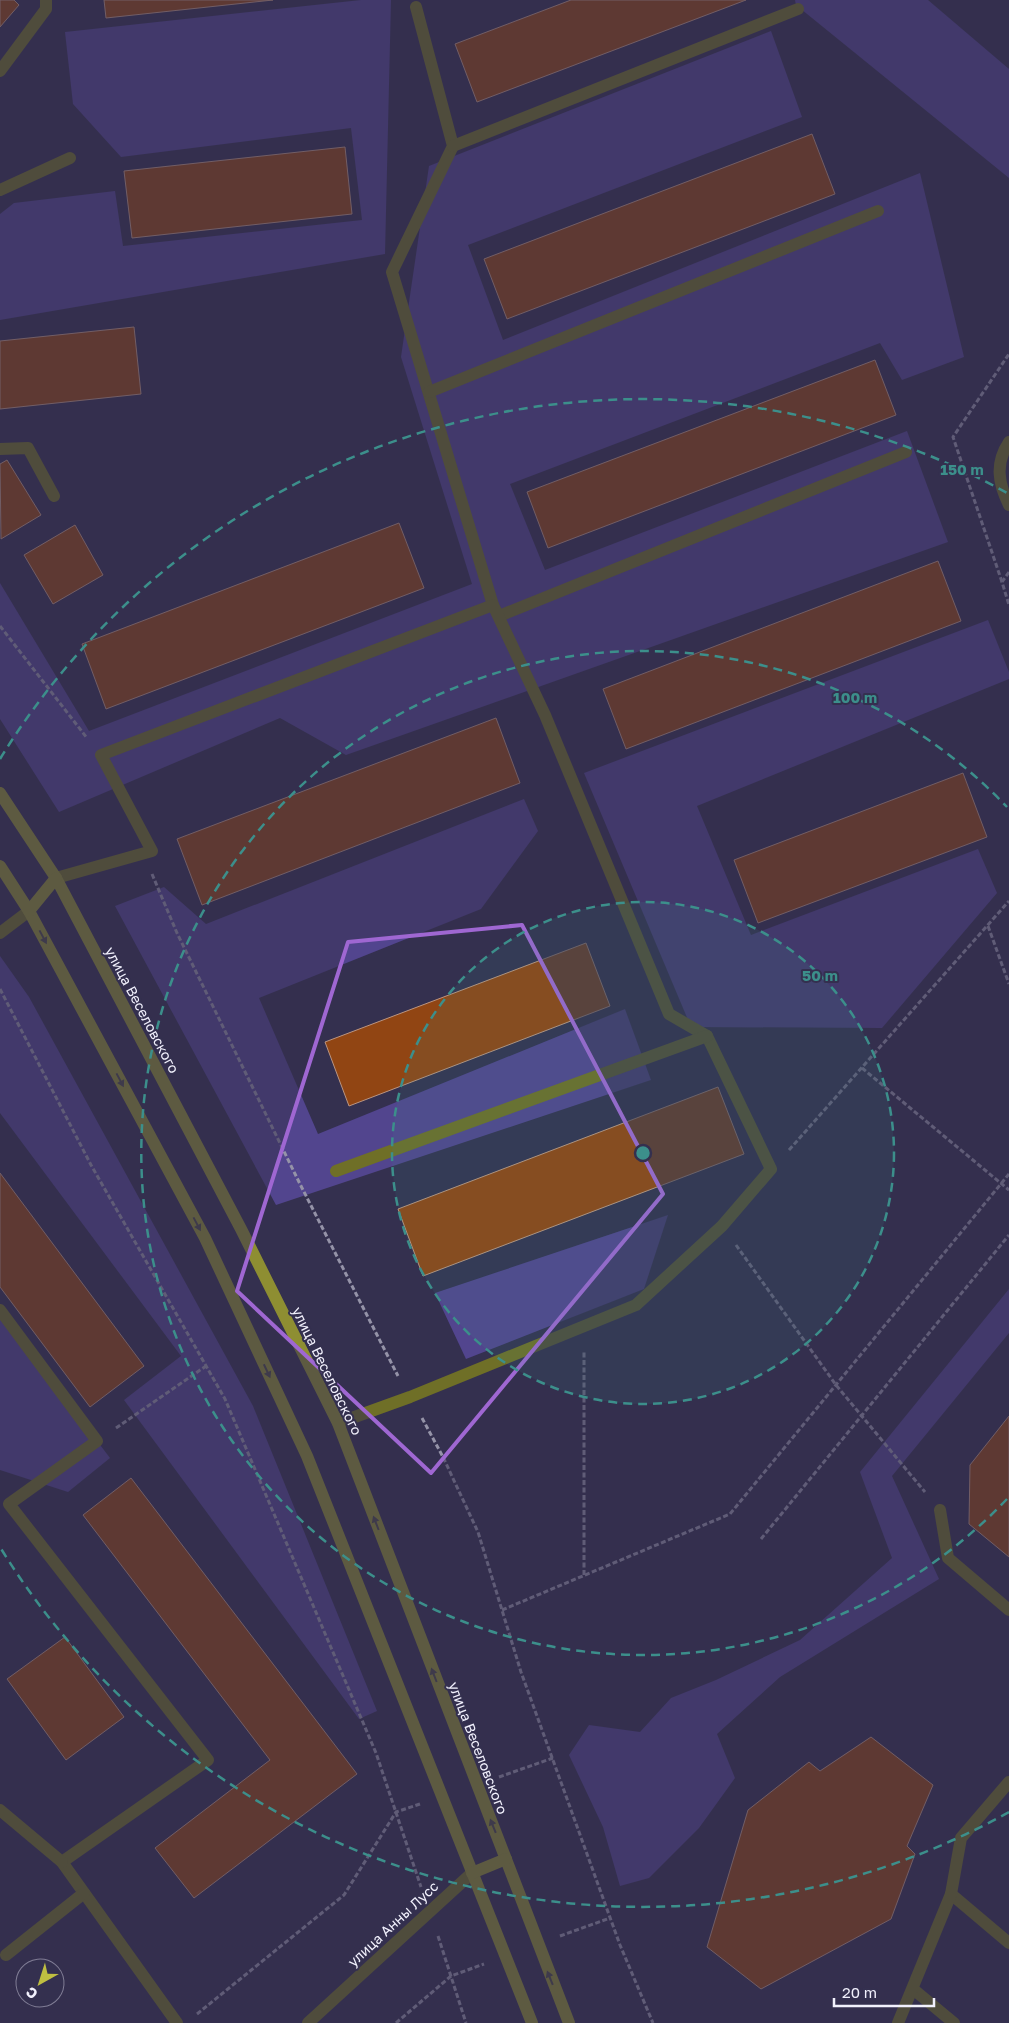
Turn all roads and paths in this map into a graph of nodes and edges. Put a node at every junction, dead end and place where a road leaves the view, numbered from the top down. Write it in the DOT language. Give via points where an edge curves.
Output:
graph roads {
  1 [pos="46,0"];
  2 [pos="416,7"];
  3 [pos="798,9"];
  4 [pos="0,71"];
  5 [pos="453,146"];
  6 [pos="70,158"];
  7 [pos="0,190"];
  8 [pos="878,211"];
  9 [pos="428,392"];
  10 [pos="1009,442"];
  11 [pos="0,449"];
  12 [pos="906,452"];
  13 [pos="54,496"];
  14 [pos="1009,505"];
  15 [pos="1009,572"];
  16 [pos="1009,605"];
  17 [pos="496,611"];
  18 [pos="0,626"];
  19 [pos="101,755"];
  20 [pos="0,793"];
  21 [pos="143,853"];
  22 [pos="0,866"];
  23 [pos="56,878"];
  24 [pos="1009,901"];
  25 [pos="1007,905"];
  26 [pos="29,911"];
  27 [pos="988,926"];
  28 [pos="0,933"];
  29 [pos="1009,984"];
  30 [pos="0,989"];
  31 [pos="707,1036"];
  32 [pos="862,1068"];
  33 [pos="771,1169"];
  34 [pos="336,1172"];
  35 [pos="1009,1174"];
  36 [pos="1001,1184"];
  37 [pos="1009,1190"];
  38 [pos="722,1226"];
  39 [pos="1009,1235"];
  40 [pos="0,1310"];
  41 [pos="584,1326"];
  42 [pos="206,1366"];
  43 [pos="836,1384"];
  44 [pos="410,1397"];
  45 [pos="862,1415"];
  46 [pos="338,1423"];
  47 [pos="97,1441"];
  48 [pos="940,1510"];
  49 [pos="762,1539"];
  50 [pos="584,1575"];
  51 [pos="502,1610"];
  52 [pos="1009,1610"];
  53 [pos="553,1758"];
  54 [pos="1009,1782"];
  55 [pos="477,1785"];
  56 [pos="442,1797"];
  57 [pos="0,1810"];
  58 [pos="396,1812"];
  59 [pos="506,1859"];
  60 [pos="62,1862"];
  61 [pos="472,1873"];
  62 [pos="84,1893"];
  63 [pos="951,1894"];
  64 [pos="429,1910"];
  65 [pos="1009,1943"];
  66 [pos="6,1956"];
  67 [pos="912,1989"];
  68 [pos="193,2017"];
  69 [pos="177,2023"];
  70 [pos="308,2023"];
  71 [pos="466,2023"];
  72 [pos="532,2023"];
  73 [pos="569,2023"];
  74 [pos="653,2023"];
  75 [pos="898,2023"];
  76 [pos="954,2023"];
  1 -- 4 [label="street" via="46,9"];
  2 -- 5 [label="street"];
  3 -- 5 [label="street"];
  5 -- 9 [label="street" via="392,272"];
  6 -- 7 [label="street"];
  8 -- 9 [label="street"];
  9 -- 17 [label="street"];
  10 -- 14 [label="street" via="1002,452 999,470 1001,490"];
  11 -- 13 [label="street" via="28,448"];
  12 -- 17 [label="street"];
  15 -- 16 [label="path" via="1002,582"];
  17 -- 19 [label="street"];
  17 -- 31 [label="street" via="545,715 669,1014"];
  18 -- 19 [label="path"];
  19 -- 21 [label="street" via="152,851"];
  20 -- 23 [label="main road, улица Веселовского"];
  21 -- 23 [label="street"];
  21 -- 44 [label="path" via="177,933 300,1184"];
  22 -- 26 [label="main road"];
  23 -- 26 [label="main road"];
  23 -- 46 [label="main road, улица Веселовского"];
  24 -- 25 [label="path"];
  25 -- 27 [label="path"];
  26 -- 28 [label="street"];
  26 -- 56 [label="main road, one-way" via="205,1238 306,1456"];
  27 -- 29 [label="path"];
  27 -- 32 [label="path"];
  30 -- 42 [label="path" via="90,1165"];
  31 -- 33 [label="street"];
  31 -- 34 [label="street"];
  32 -- 33 [label="path"];
  32 -- 36 [label="path"];
  33 -- 38 [label="street"];
  35 -- 36 [label="path"];
  36 -- 37 [label="path"];
  36 -- 43 [label="path"];
  38 -- 41 [label="street" via="636,1306"];
  38 -- 43 [label="path"];
  39 -- 45 [label="path"];
  40 -- 47 [label="street"];
  41 -- 44 [label="street"];
  41 -- 50 [label="path"];
  42 -- 47 [label="path"];
  42 -- 58 [label="path" via="229,1408 376,1753"];
  43 -- 45 [label="path"];
  43 -- 50 [label="path" via="730,1514"];
  44 -- 46 [label="street"];
  44 -- 51 [label="path" via="478,1532"];
  45 -- 48 [label="path"];
  45 -- 49 [label="path"];
  55 -- 46 [label="main road, улица Веселовского, one-way"];
  47 -- 60 [label="street" via="9,1504 208,1760"];
  48 -- 52 [label="street" via="948,1558"];
  50 -- 51 [label="path"];
  51 -- 53 [label="path"];
  53 -- 55 [label="path"];
  53 -- 74 [label="path" via="620,1945"];
  54 -- 63 [label="street" via="961,1838"];
  59 -- 55 [label="main road, улица Веселовского, one-way"];
  56 -- 58 [label="path"];
  56 -- 61 [label="main road"];
  57 -- 60 [label="street"];
  58 -- 64 [label="path"];
  58 -- 68 [label="path" via="344,1895"];
  59 -- 61 [label="main road, улица Анны Лусс"];
  73 -- 59 [label="main road, улица Веселовского, one-way"];
  60 -- 62 [label="street"];
  61 -- 64 [label="street, улица Анны Лусс"];
  61 -- 72 [label="main road"];
  62 -- 66 [label="street"];
  62 -- 69 [label="street"];
  63 -- 65 [label="street"];
  63 -- 67 [label="street"];
  64 -- 70 [label="street, улица Анны Лусс"];
  64 -- 71 [label="path"];
  67 -- 75 [label="street"];
  67 -- 76 [label="street"];
}
